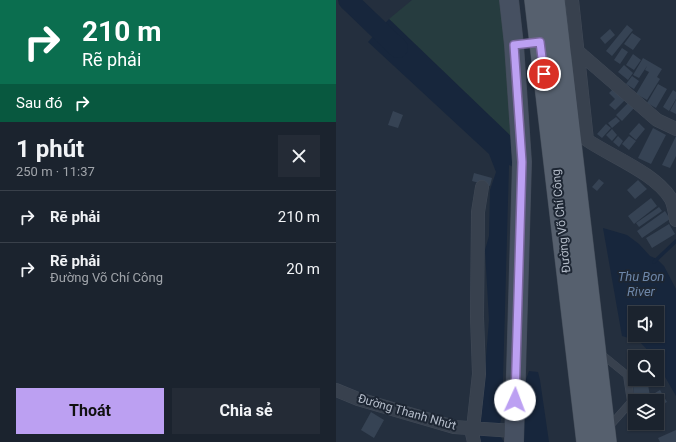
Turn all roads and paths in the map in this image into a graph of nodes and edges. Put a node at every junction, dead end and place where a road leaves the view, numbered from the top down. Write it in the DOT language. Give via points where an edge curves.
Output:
graph roads {
  1 [pos="509,0"];
  2 [pos="535,0"];
  3 [pos="554,0"];
  4 [pos="572,0"];
  5 [pos="549,41"];
  6 [pos="514,45"];
  7 [pos="578,51"];
  8 [pos="676,129"];
  9 [pos="482,187"];
  10 [pos="676,220"];
  11 [pos="595,349"];
  12 [pos="336,390"];
  13 [pos="474,429"];
  14 [pos="512,435"];
  15 [pos="606,436"];
  16 [pos="474,442"];
  17 [pos="588,442"];
  1 -- 6 [label="street"];
  2 -- 5 [label="main road, Đường Võ Chí Công"];
  3 -- 5 [label="main road, Đường Võ Chí Công"];
  4 -- 7 [label="street"];
  5 -- 6 [label="street"];
  5 -- 7 [label="street"];
  5 -- 11 [label="main road, Đường Võ Chí Công"];
  5 -- 17 [label="main road, Đường Võ Chí Công"];
  6 -- 14 [label="street" via="522,162"];
  7 -- 8 [label="street" via="657,120"];
  7 -- 10 [label="street" via="587,140 640,171 658,185 671,200"];
  9 -- 13 [label="street" via="478,212 479,374"];
  11 -- 15 [label="main road, Đường Võ Chí Công"];
  11 -- 15 [label="lane" via="627,375 631,402"];
  12 -- 13 [label="street, Đường Thanh Nhứt" via="448,425"];
  13 -- 14 [label="street, Đường Thanh Nhứt"];
  13 -- 16 [label="street"];
}
